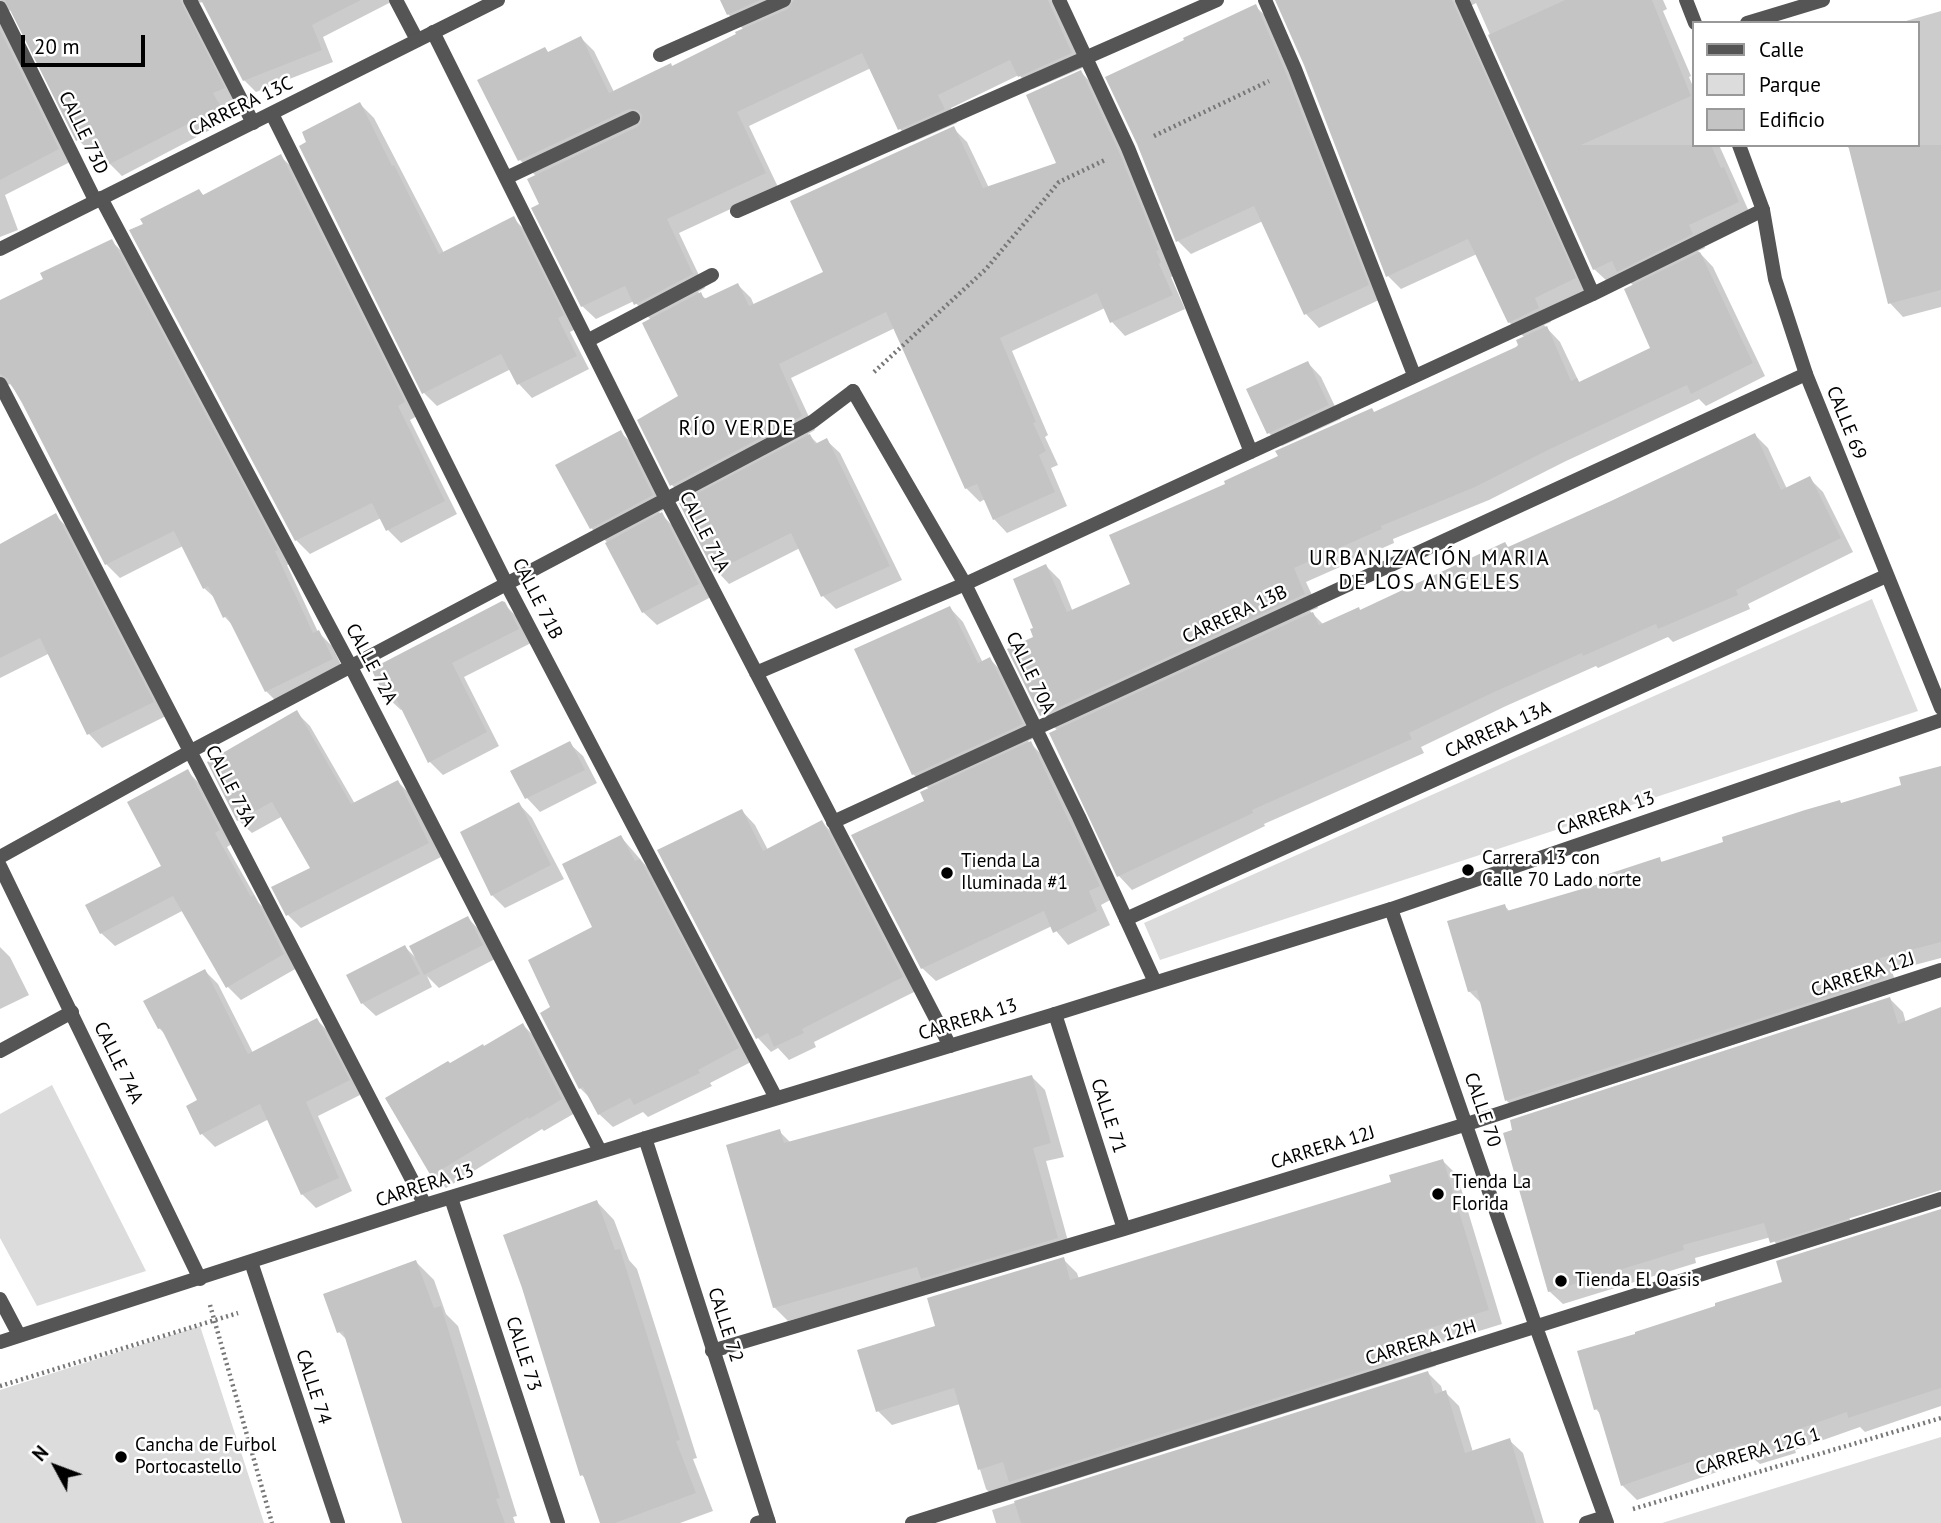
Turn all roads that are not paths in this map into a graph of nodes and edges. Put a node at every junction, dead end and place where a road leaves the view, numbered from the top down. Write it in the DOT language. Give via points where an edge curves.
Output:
graph roads {
  1 [pos="190,0"];
  2 [pos="396,0"];
  3 [pos="498,0"];
  4 [pos="783,0"];
  5 [pos="1059,0"];
  6 [pos="1217,0"];
  7 [pos="1265,0"];
  8 [pos="1462,0"];
  9 [pos="1686,0"];
  10 [pos="1823,0"];
  11 [pos="0,8"];
  12 [pos="1694,21"];
  13 [pos="1753,21"];
  14 [pos="433,32"];
  15 [pos="417,40"];
  16 [pos="660,55"];
  17 [pos="1086,56"];
  18 [pos="272,114"];
  19 [pos="633,118"];
  20 [pos="253,123"];
  21 [pos="1740,147"];
  22 [pos="506,178"];
  23 [pos="98,199"];
  24 [pos="1763,210"];
  25 [pos="737,211"];
  26 [pos="0,249"];
  27 [pos="712,275"];
  28 [pos="1593,294"];
  29 [pos="587,341"];
  30 [pos="1806,374"];
  31 [pos="1414,375"];
  32 [pos="0,384"];
  33 [pos="1251,452"];
  34 [pos="666,499"];
  35 [pos="1886,576"];
  36 [pos="965,583"];
  37 [pos="507,585"];
  38 [pos="351,667"];
  39 [pos="755,673"];
  40 [pos="1941,708"];
  41 [pos="1941,720"];
  42 [pos="1035,728"];
  43 [pos="191,751"];
  44 [pos="833,822"];
  45 [pos="0,858"];
  46 [pos="0,866"];
  47 [pos="1391,909"];
  48 [pos="1126,919"];
  49 [pos="1941,970"];
  50 [pos="1155,982"];
  51 [pos="72,1012"];
  52 [pos="1055,1014"];
  53 [pos="950,1046"];
  54 [pos="0,1051"];
  55 [pos="776,1098"];
  56 [pos="1467,1124"];
  57 [pos="645,1138"];
  58 [pos="600,1151"];
  59 [pos="451,1198"];
  60 [pos="1941,1199"];
  61 [pos="425,1205"];
  62 [pos="1124,1229"];
  63 [pos="251,1262"];
  64 [pos="200,1279"];
  65 [pos="0,1299"];
  66 [pos="1536,1327"];
  67 [pos="19,1335"];
  68 [pos="0,1342"];
  69 [pos="712,1351"];
  70 [pos="1606,1520"];
  71 [pos="765,1522"];
  72 [pos="338,1523"];
  73 [pos="558,1523"];
  74 [pos="912,1523"];
  75 [pos="1586,1523"];
  1 -- 20 [label="street"];
  2 -- 15 [label="street"];
  3 -- 14 [label="street, CARRERA 13C"];
  4 -- 16 [label="street"];
  5 -- 17 [label="street"];
  6 -- 17 [label="street"];
  7 -- 31 [label="street"];
  8 -- 28 [label="street"];
  9 -- 12 [label="street"];
  10 -- 13 [label="street"];
  11 -- 23 [label="street, CALLE 73D"];
  14 -- 15 [label="street, CARRERA 13C"];
  14 -- 22 [label="street, CALLE 71A"];
  15 -- 18 [label="street, CARRERA 13C"];
  17 -- 25 [label="street"];
  17 -- 33 [label="street"];
  18 -- 20 [label="street, CARRERA 13C"];
  18 -- 37 [label="street, CALLE 71B"];
  19 -- 22 [label="street"];
  20 -- 23 [label="street, CARRERA 13C"];
  21 -- 24 [label="street, CALLE 69"];
  22 -- 29 [label="street, CALLE 71A"];
  23 -- 26 [label="street, CARRERA 13C"];
  23 -- 38 [label="street, CALLE 72A"];
  24 -- 28 [label="street"];
  24 -- 30 [label="street, CALLE 69" via="1775,279"];
  27 -- 29 [label="street"];
  28 -- 31 [label="street"];
  29 -- 34 [label="street, CALLE 71A"];
  30 -- 35 [label="street, CALLE 69"];
  30 -- 42 [label="street, CARRERA 13B"];
  31 -- 33 [label="street"];
  32 -- 43 [label="street, CALLE 73A"];
  33 -- 36 [label="street"];
  34 -- 36 [label="street, CALLE 70A" via="812,422 853,391"];
  34 -- 37 [label="street"];
  34 -- 39 [label="street, CALLE 71A"];
  35 -- 40 [label="street, CALLE 69"];
  35 -- 48 [label="street, CARRERA 13A"];
  36 -- 39 [label="street"];
  36 -- 42 [label="street, CALLE 70A"];
  37 -- 38 [label="street"];
  37 -- 55 [label="street, CALLE 71B"];
  38 -- 43 [label="street"];
  38 -- 58 [label="street, CALLE 72A"];
  39 -- 44 [label="street, CALLE 71A"];
  41 -- 47 [label="street, CARRERA 13"];
  42 -- 44 [label="street, CARRERA 13B"];
  42 -- 48 [label="street, CALLE 70A"];
  43 -- 45 [label="street"];
  43 -- 61 [label="street, CALLE 73A"];
  44 -- 53 [label="street, CALLE 71A"];
  46 -- 51 [label="street, CALLE 74A"];
  47 -- 50 [label="street, CARRERA 13"];
  47 -- 56 [label="street, CALLE 70"];
  48 -- 50 [label="street, CALLE 70A"];
  49 -- 56 [label="street, CARRERA 12J"];
  50 -- 52 [label="street, CARRERA 13"];
  51 -- 54 [label="street"];
  51 -- 64 [label="street, CALLE 74A"];
  52 -- 53 [label="street, CARRERA 13"];
  52 -- 62 [label="street, CALLE 71"];
  53 -- 55 [label="street, CARRERA 13"];
  55 -- 57 [label="street, CARRERA 13"];
  56 -- 62 [label="street, CARRERA 12J"];
  56 -- 66 [label="street, CALLE 70"];
  57 -- 58 [label="street, CARRERA 13"];
  57 -- 69 [label="street, CALLE 72"];
  58 -- 59 [label="street, CARRERA 13"];
  59 -- 61 [label="street, CARRERA 13"];
  59 -- 73 [label="street, CALLE 73"];
  60 -- 66 [label="street, CARRERA 12H"];
  61 -- 63 [label="street, CARRERA 13"];
  62 -- 69 [label="street, CARRERA 12J"];
  63 -- 64 [label="street, CARRERA 13"];
  63 -- 72 [label="street, CALLE 74"];
  64 -- 67 [label="street, CARRERA 13"];
  65 -- 67 [label="street"];
  66 -- 70 [label="street, CALLE 70"];
  66 -- 74 [label="street, CARRERA 12H"];
  67 -- 68 [label="street, CARRERA 13"];
  69 -- 71 [label="street, CALLE 72"];
  70 -- 75 [label="street"];
}
